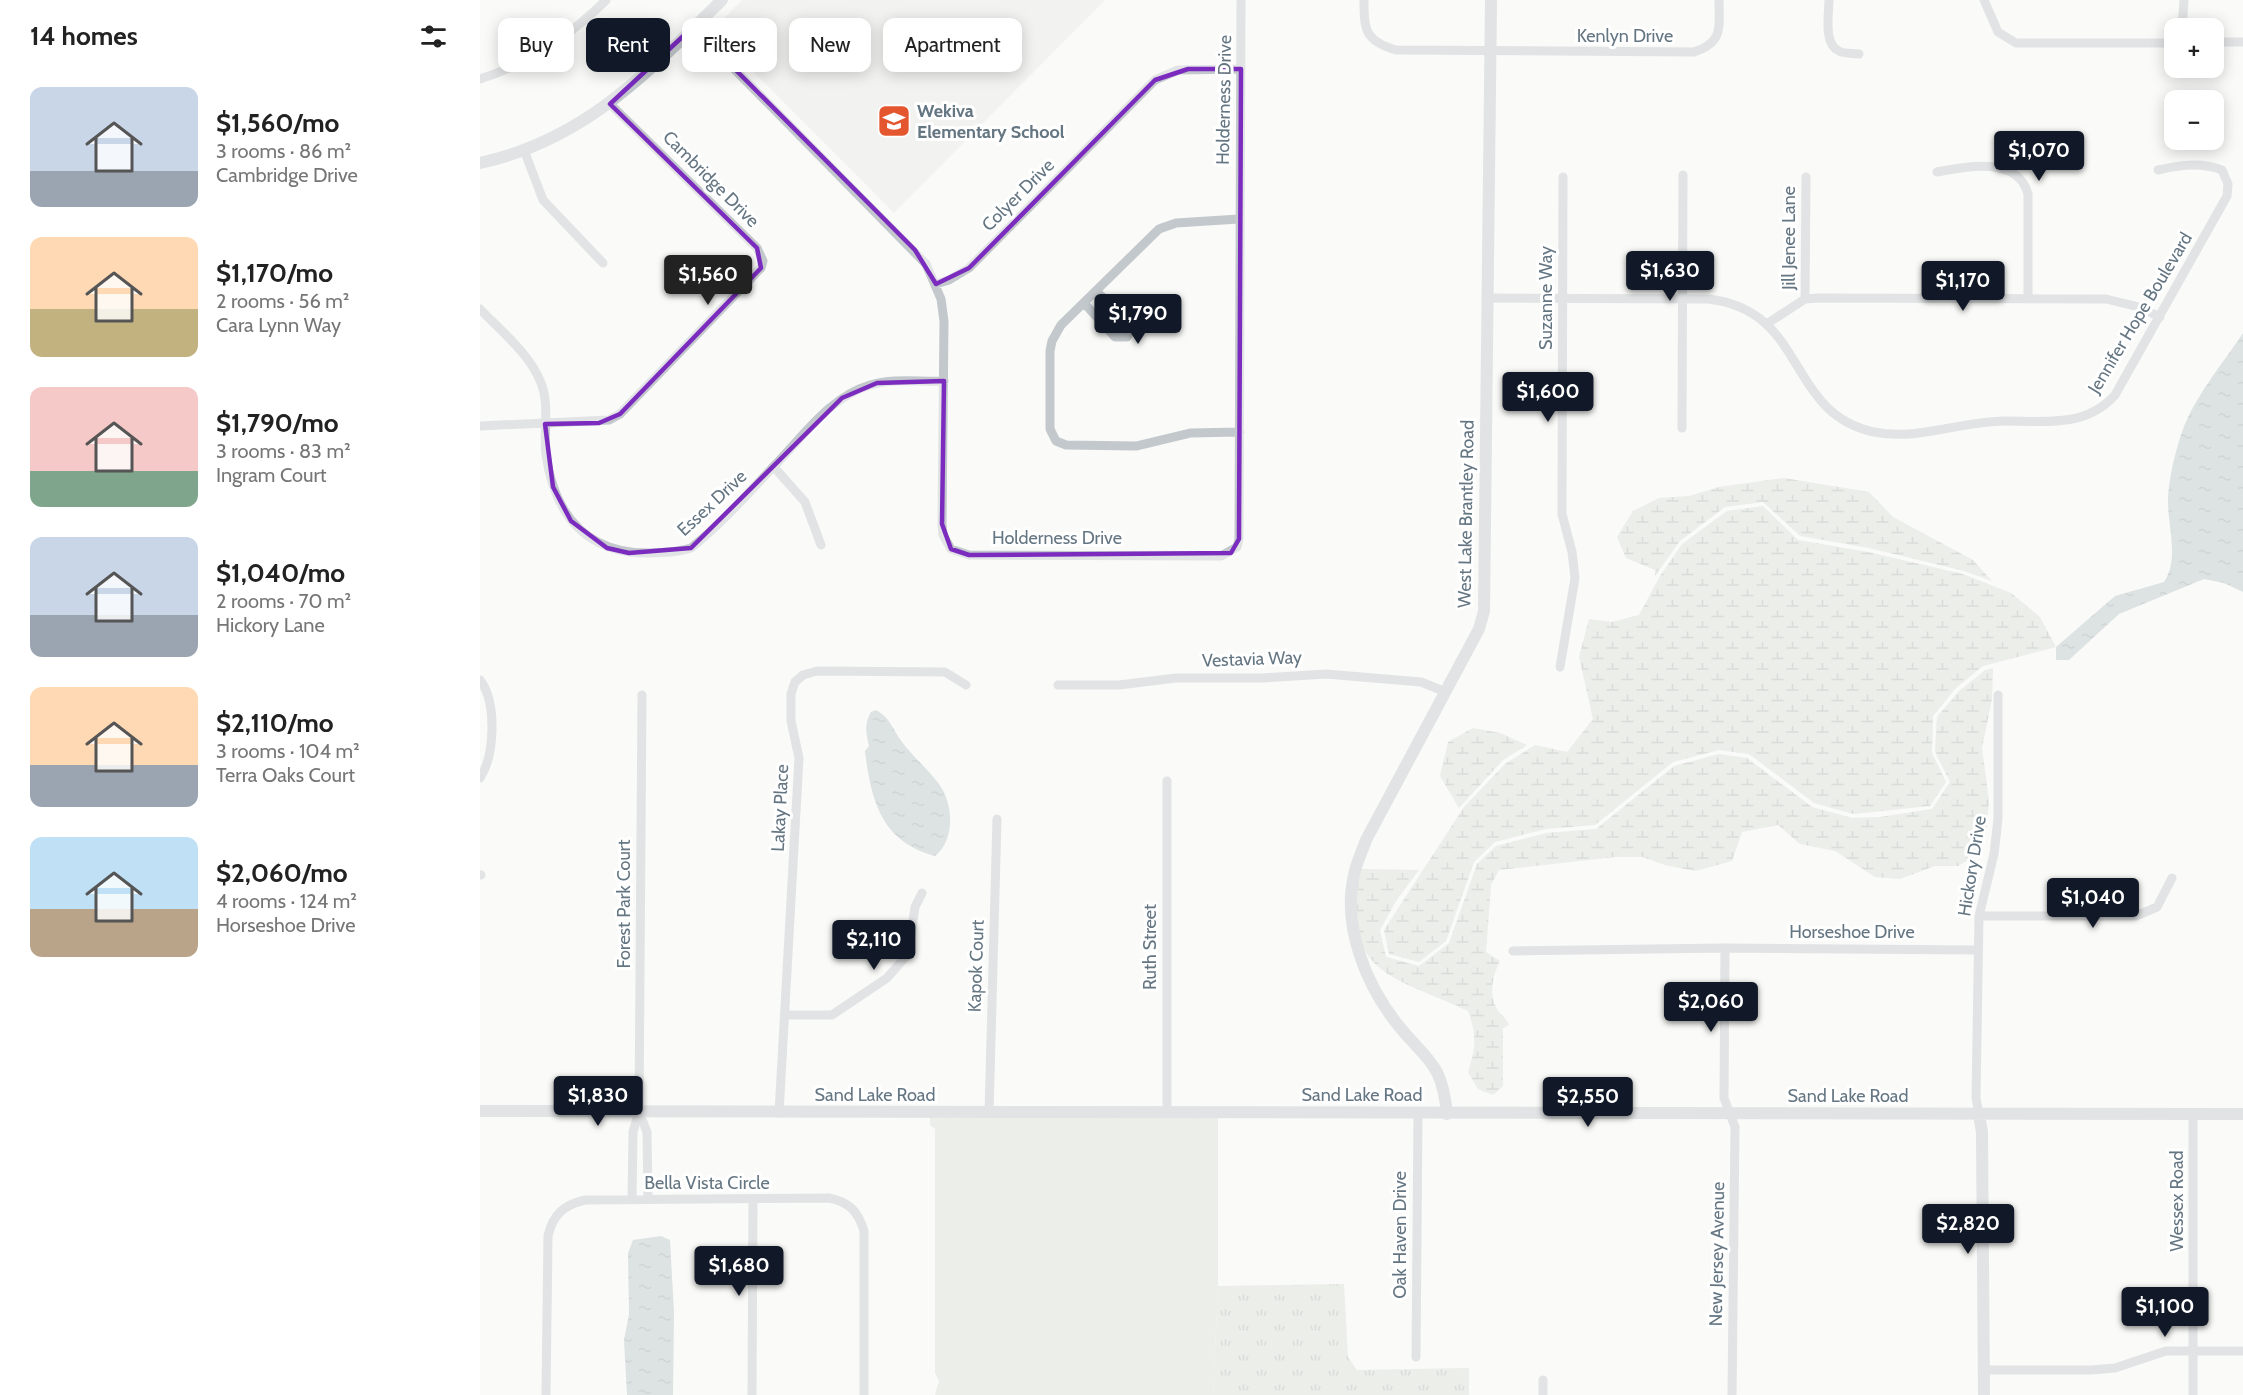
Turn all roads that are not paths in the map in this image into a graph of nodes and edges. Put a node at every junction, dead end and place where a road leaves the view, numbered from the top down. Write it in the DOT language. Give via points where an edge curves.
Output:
graph roads {
  1 [pos="606,0"];
  2 [pos="722,0"];
  3 [pos="1241,0"];
  4 [pos="1364,0"];
  5 [pos="1491,0"];
  6 [pos="1719,0"];
  7 [pos="1829,0"];
  8 [pos="1984,0"];
  9 [pos="2184,0"];
  10 [pos="703,18"];
  11 [pos="2183,18"];
  12 [pos="682,38"];
  13 [pos="2164,42"];
  14 [pos="2224,42"];
  15 [pos="2243,42"];
  16 [pos="1491,48"];
  17 [pos="1858,54"];
  18 [pos="1241,69"];
  19 [pos="738,72"];
  20 [pos="480,79"];
  21 [pos="610,104"];
  22 [pos="524,150"];
  23 [pos="480,163"];
  24 [pos="2158,170"];
  25 [pos="1937,172"];
  26 [pos="1683,176"];
  27 [pos="1563,177"];
  28 [pos="1806,177"];
  29 [pos="1239,219"];
  30 [pos="603,263"];
  31 [pos="936,284"];
  32 [pos="1096,291"];
  33 [pos="1486,298"];
  34 [pos="2028,298"];
  35 [pos="1562,299"];
  36 [pos="1683,299"];
  37 [pos="1805,299"];
  38 [pos="1084,303"];
  39 [pos="480,309"];
  40 [pos="2160,317"];
  41 [pos="1768,323"];
  42 [pos="944,381"];
  43 [pos="545,424"];
  44 [pos="480,426"];
  45 [pos="1682,428"];
  46 [pos="1240,432"];
  47 [pos="774,467"];
  48 [pos="821,546"];
  49 [pos="1560,667"];
  50 [pos="480,680"];
  51 [pos="966,685"];
  52 [pos="1058,685"];
  53 [pos="1446,692"];
  54 [pos="642,696"];
  55 [pos="1998,696"];
  56 [pos="480,778"];
  57 [pos="1167,781"];
  58 [pos="997,819"];
  59 [pos="2172,878"];
  60 [pos="922,893"];
  61 [pos="1979,916"];
  62 [pos="1725,948"];
  63 [pos="1978,950"];
  64 [pos="1513,951"];
  65 [pos="787,1015"];
  66 [pos="480,1111"];
  67 [pos="639,1112"];
  68 [pos="779,1113"];
  69 [pos="988,1113"];
  70 [pos="1167,1113"];
  71 [pos="1730,1113"];
  72 [pos="1418,1114"];
  73 [pos="1447,1114"];
  74 [pos="1979,1114"];
  75 [pos="2193,1114"];
  76 [pos="2243,1114"];
  77 [pos="633,1163"];
  78 [pos="647,1163"];
  79 [pos="648,1199"];
  80 [pos="753,1199"];
  81 [pos="632,1200"];
  82 [pos="2193,1351"];
  83 [pos="2243,1351"];
  84 [pos="1416,1357"];
  85 [pos="1984,1370"];
  86 [pos="1543,1380"];
  87 [pos="546,1395"];
  88 [pos="752,1395"];
  89 [pos="864,1395"];
  90 [pos="1543,1395"];
  91 [pos="1732,1395"];
  92 [pos="1984,1395"];
  93 [pos="2193,1395"];
  1 -- 20 [label="street" via="580,25 546,48"];
  2 -- 10 [label="street"];
  3 -- 18 [label="street, Holderness Drive"];
  4 -- 16 [label="street" via="1366,32 1385,47"];
  5 -- 16 [label="street, West Lake Brantley Road"];
  6 -- 16 [label="street, Kenlyn Drive" via="1717,37 1713,44 1694,52 1545,53"];
  7 -- 17 [label="street" via="1828,32 1834,47 1839,52"];
  8 -- 13 [label="street" via="1998,32 2016,43"];
  9 -- 11 [label="street"];
  12 -- 21 [label="street"];
  14 -- 15 [label="street"];
  16 -- 33 [label="street, West Lake Brantley Road"];
  18 -- 29 [label="street, Holderness Drive"];
  18 -- 31 [label="street, Colyer Drive" via="1178,70 1155,80 969,268"];
  19 -- 31 [label="street, Holderness Drive" via="915,250"];
  21 -- 22 [label="street"];
  21 -- 43 [label="street, Cambridge Drive" via="758,248 763,261 758,274 620,414 599,423"];
  22 -- 23 [label="street"];
  22 -- 30 [label="street" via="543,200"];
  24 -- 40 [label="street, Jennifer Hope Boulevard" via="2209,165 2222,170 2228,184 2227,196"];
  25 -- 34 [label="street" via="2001,167 2019,175 2028,194"];
  26 -- 36 [label="street"];
  27 -- 35 [label="street, Suzanne Way"];
  28 -- 37 [label="street, Jill Jenee Lane"];
  29 -- 32 [label="street" via="1176,223 1159,228"];
  29 -- 46 [label="street, Holderness Drive"];
  31 -- 42 [label="street, Holderness Drive" via="944,321"];
  32 -- 38 [label="street"];
  32 -- 38 [label="street" via="1128,320 1132,328 1127,337 1115,336"];
  33 -- 35 [label="street, Jennifer Hope Boulevard"];
  33 -- 53 [label="street, West Lake Brantley Road" via="1484,611 1479,629"];
  34 -- 37 [label="street"];
  34 -- 40 [label="street" via="2106,299"];
  35 -- 36 [label="street, Jennifer Hope Boulevard"];
  35 -- 49 [label="street, Suzanne Way" via="1562,514 1575,578"];
  36 -- 41 [label="street, Jennifer Hope Boulevard" via="1726,301"];
  36 -- 45 [label="street"];
  37 -- 41 [label="street"];
  38 -- 46 [label="street" via="1052,341 1050,429 1056,441 1066,446 1136,446 1190,432"];
  39 -- 43 [label="street, Essex Drive" via="535,370 545,396"];
  40 -- 41 [label="street, Jennifer Hope Boulevard" via="2115,395 2091,414 2059,421 1983,421 1915,435 1872,432 1830,411 1816,397"];
  42 -- 46 [label="street, Holderness Drive" via="943,535 957,553 1231,553 1239,539"];
  42 -- 47 [label="street, Essex Drive" via="889,382 857,390 814,422"];
  43 -- 44 [label="street, Cambridge Drive"];
  43 -- 47 [label="street, Essex Drive" via="549,467 561,505 571,521 607,548 629,553 691,548"];
  47 -- 48 [label="street" via="805,502"];
  50 -- 56 [label="street" via="490,701 491,753"];
  51 -- 65 [label="street, Lakay Place" via="945,672 817,671 795,682 791,721 799,758"];
  52 -- 53 [label="street, Vestavia Way" via="1326,674 1416,682"];
  53 -- 73 [label="street, West Lake Brantley Road" via="1366,840 1353,876 1352,910 1357,944 1370,978 1392,1017 1440,1073"];
  54 -- 67 [label="street, Forest Park Court"];
  55 -- 61 [label="street, Hickory Drive" via="1998,819"];
  57 -- 70 [label="street, Ruth Street"];
  58 -- 69 [label="street, Kapok Court"];
  59 -- 61 [label="street" via="2157,907 2136,916"];
  60 -- 65 [label="street" via="915,907 908,954 887,978 832,1015"];
  61 -- 63 [label="street, Hickory Drive"];
  62 -- 63 [label="street, Horseshoe Drive"];
  62 -- 64 [label="street, Horseshoe Drive"];
  62 -- 71 [label="street" via="1724,1098"];
  63 -- 74 [label="street, Hickory Drive"];
  65 -- 68 [label="street, Lakay Place"];
  66 -- 67 [label="street, Sand Lake Road"];
  67 -- 68 [label="street, Sand Lake Road"];
  67 -- 77 [label="street" via="633,1132"];
  67 -- 78 [label="street" via="647,1132"];
  68 -- 69 [label="street, Sand Lake Road"];
  69 -- 70 [label="street, Sand Lake Road"];
  70 -- 72 [label="street, Sand Lake Road"];
  71 -- 73 [label="street, Sand Lake Road"];
  71 -- 74 [label="street, Sand Lake Road"];
  71 -- 91 [label="street, New Jersey Avenue" via="1735,1127"];
  72 -- 73 [label="street, Sand Lake Road"];
  72 -- 84 [label="street, Oak Haven Drive"];
  74 -- 75 [label="street, Sand Lake Road"];
  74 -- 85 [label="street"];
  75 -- 76 [label="street, Sand Lake Road"];
  75 -- 82 [label="street, Wessex Road"];
  77 -- 78 [label="street"];
  77 -- 81 [label="street"];
  78 -- 79 [label="street"];
  79 -- 80 [label="street, Bella Vista Circle"];
  79 -- 81 [label="street, Bella Vista Circle"];
  80 -- 88 [label="street"];
  80 -- 89 [label="street, Bella Vista Circle" via="841,1200 854,1208 860,1218 864,1231"];
  81 -- 87 [label="street, Bella Vista Circle" via="569,1204 551,1223"];
  82 -- 83 [label="street"];
  82 -- 85 [label="street" via="2166,1351 2115,1368"];
  82 -- 93 [label="street, Wessex Road"];
  85 -- 92 [label="street"];
  86 -- 90 [label="street"];
}
